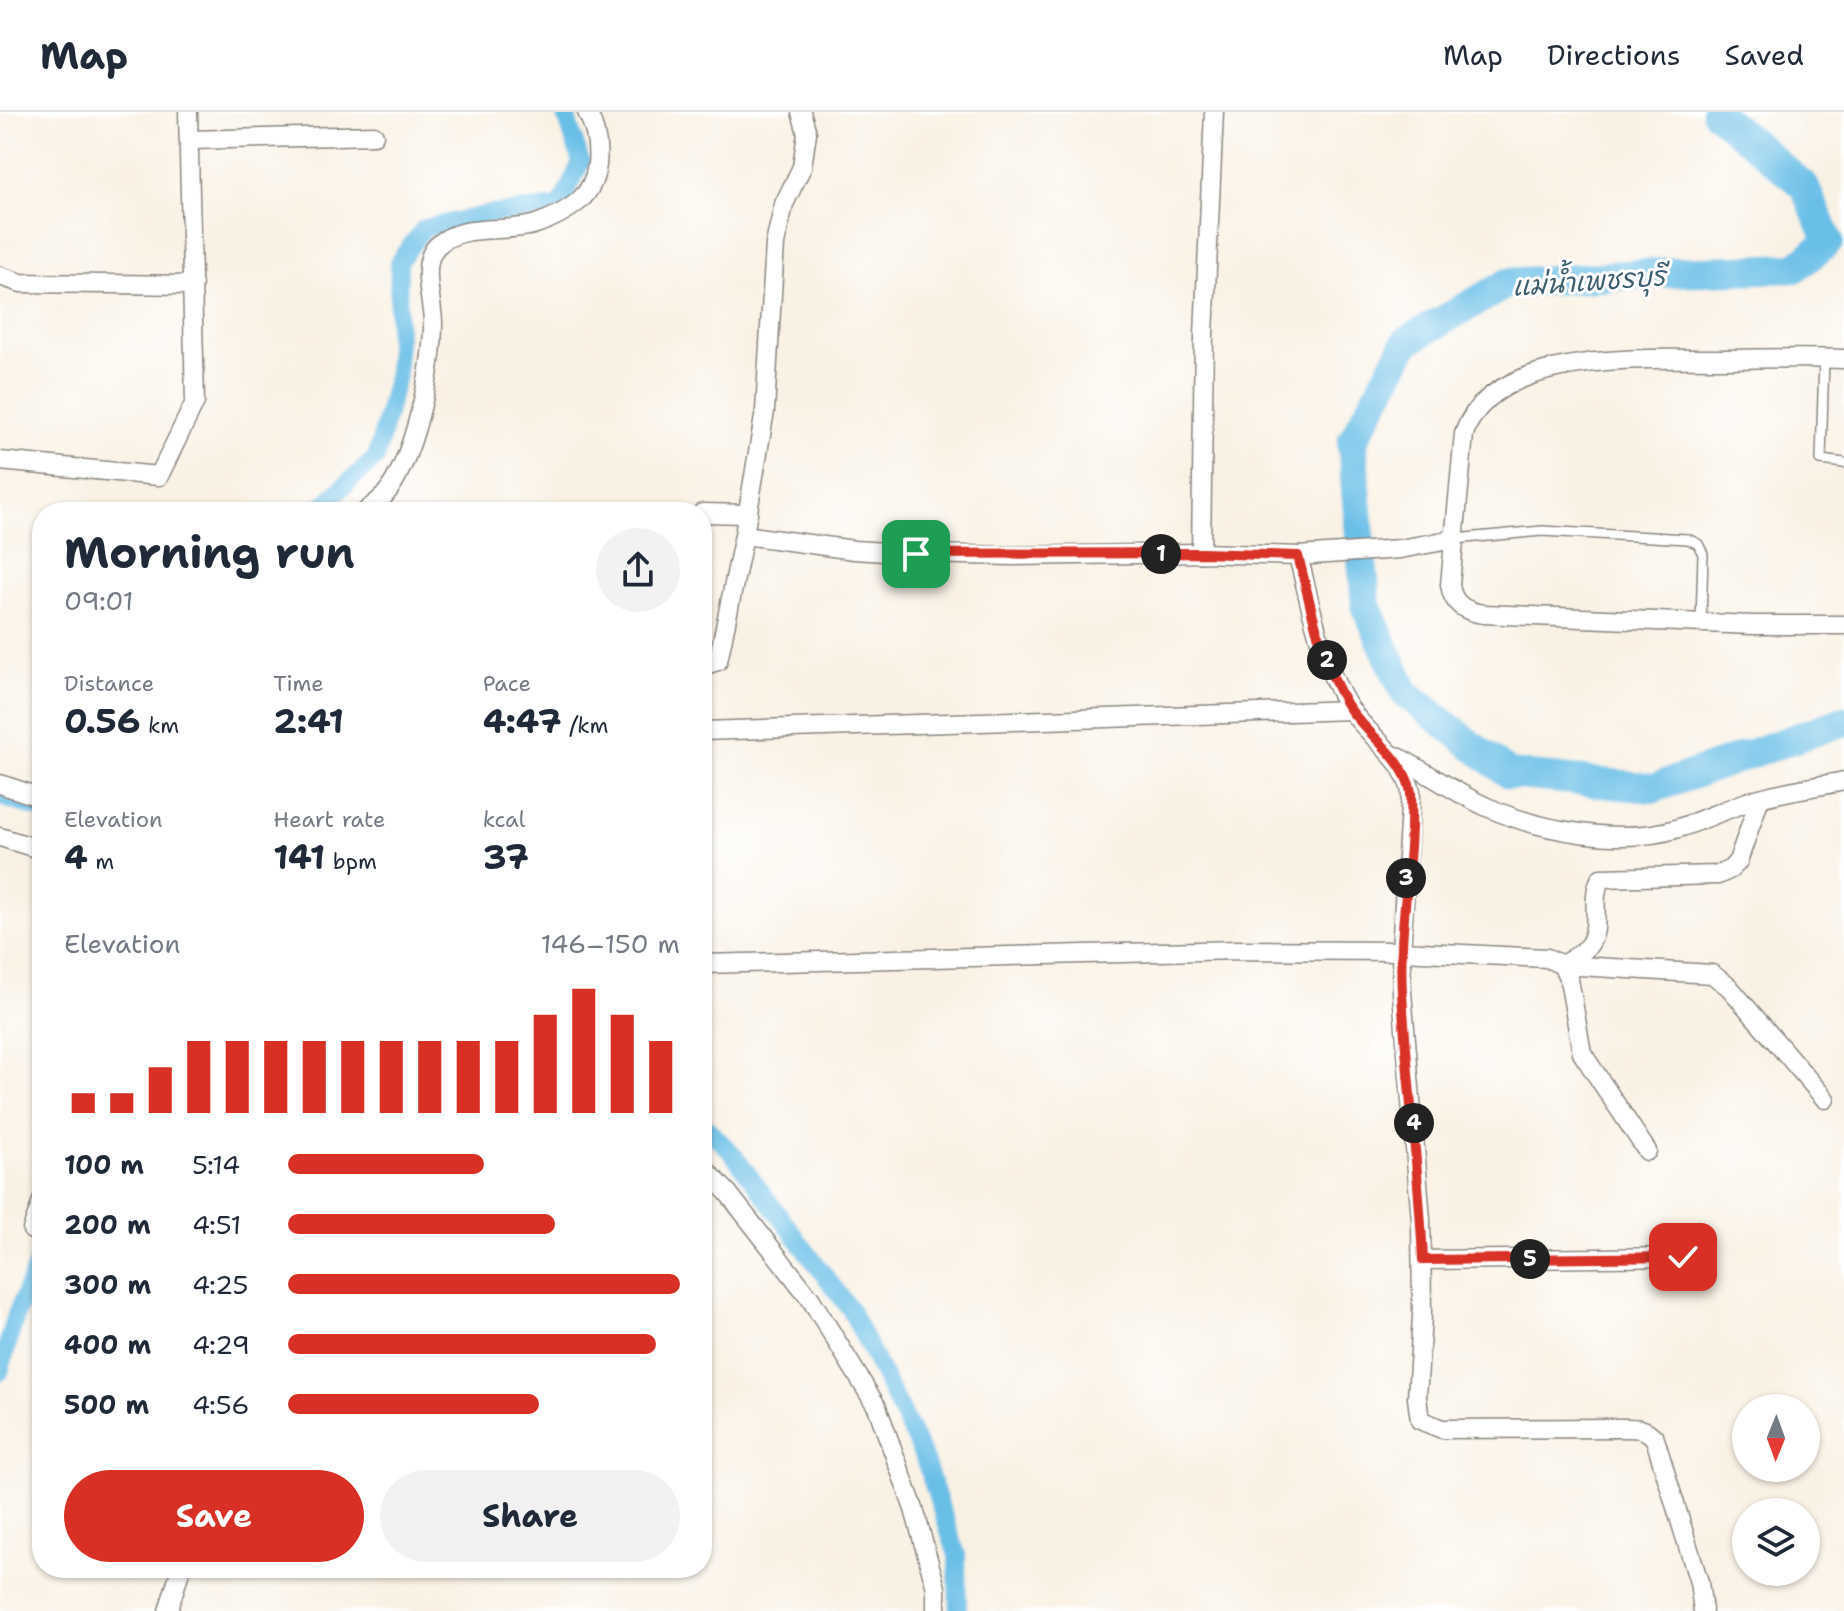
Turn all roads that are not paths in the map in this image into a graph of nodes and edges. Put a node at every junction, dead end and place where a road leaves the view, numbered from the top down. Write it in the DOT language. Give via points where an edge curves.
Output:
graph roads {
  1 [pos="188,112"];
  2 [pos="587,112"];
  3 [pos="801,112"];
  4 [pos="1214,112"];
  5 [pos="374,135"];
  6 [pos="191,140"];
  7 [pos="0,276"];
  8 [pos="193,285"];
  9 [pos="1824,358"];
  10 [pos="1844,359"];
  11 [pos="0,461"];
  12 [pos="1844,463"];
  13 [pos="376,502"];
  14 [pos="712,513"];
  15 [pos="748,514"];
  16 [pos="744,535"];
  17 [pos="1455,539"];
  18 [pos="1201,553"];
  19 [pos="1298,556"];
  20 [pos="1701,623"];
  21 [pos="1844,625"];
  22 [pos="712,663"];
  23 [pos="1351,710"];
  24 [pos="712,731"];
  25 [pos="1391,754"];
  26 [pos="1844,781"];
  27 [pos="0,784"];
  28 [pos="32,795"];
  29 [pos="1760,798"];
  30 [pos="0,837"];
  31 [pos="32,847"];
  32 [pos="1401,951"];
  33 [pos="712,964"];
  34 [pos="1562,965"];
  35 [pos="1825,1099"];
  36 [pos="1647,1151"];
  37 [pos="712,1176"];
  38 [pos="1683,1257"];
  39 [pos="1423,1260"];
  40 [pos="178,1578"];
  41 [pos="168,1611"];
  42 [pos="936,1611"];
  43 [pos="1703,1611"];
  1 -- 6 [label="street"];
  2 -- 13 [label="street" via="599,151 596,175 589,192 570,209 535,225 455,234 436,246 430,258 433,323 424,399 403,462"];
  3 -- 15 [label="street" via="807,133 802,167 784,204 775,244 765,411"];
  4 -- 18 [label="street"];
  5 -- 6 [label="street"];
  6 -- 8 [label="street"];
  7 -- 8 [label="street" via="21,283"];
  8 -- 11 [label="street" via="195,402 159,476"];
  9 -- 10 [label="street"];
  9 -- 12 [label="lane" via="1821,460"];
  9 -- 17 [label="street" via="1612,361 1520,380 1485,400 1468,423"];
  14 -- 15 [label="street"];
  15 -- 16 [label="street"];
  16 -- 18 [label="street" via="916,554"];
  16 -- 22 [label="street" via="718,661"];
  17 -- 19 [label="street" via="1400,549"];
  17 -- 20 [label="street" via="1451,592 1467,610"];
  17 -- 20 [label="lane" via="1542,531 1688,539 1703,554"];
  18 -- 19 [label="street"];
  19 -- 23 [label="street" via="1323,648"];
  20 -- 21 [label="street"];
  23 -- 24 [label="street"];
  23 -- 25 [label="street"];
  25 -- 29 [label="street" via="1487,807 1580,833 1666,831"];
  25 -- 32 [label="street" via="1411,792"];
  26 -- 29 [label="street"];
  27 -- 28 [label="street"];
  29 -- 34 [label="street" via="1731,869 1718,875 1601,878 1595,887 1591,944"];
  30 -- 31 [label="street"];
  32 -- 33 [label="street" via="1238,950"];
  32 -- 34 [label="street" via="1537,956"];
  32 -- 39 [label="street"];
  34 -- 35 [label="street" via="1712,974"];
  34 -- 36 [label="street" via="1582,1053"];
  37 -- 42 [label="street" via="810,1298 877,1407 914,1509 936,1588"];
  38 -- 39 [label="street"];
  39 -- 43 [label="street" via="1420,1420 1442,1429 1649,1432 1699,1582"];
  40 -- 41 [label="street"];
}
